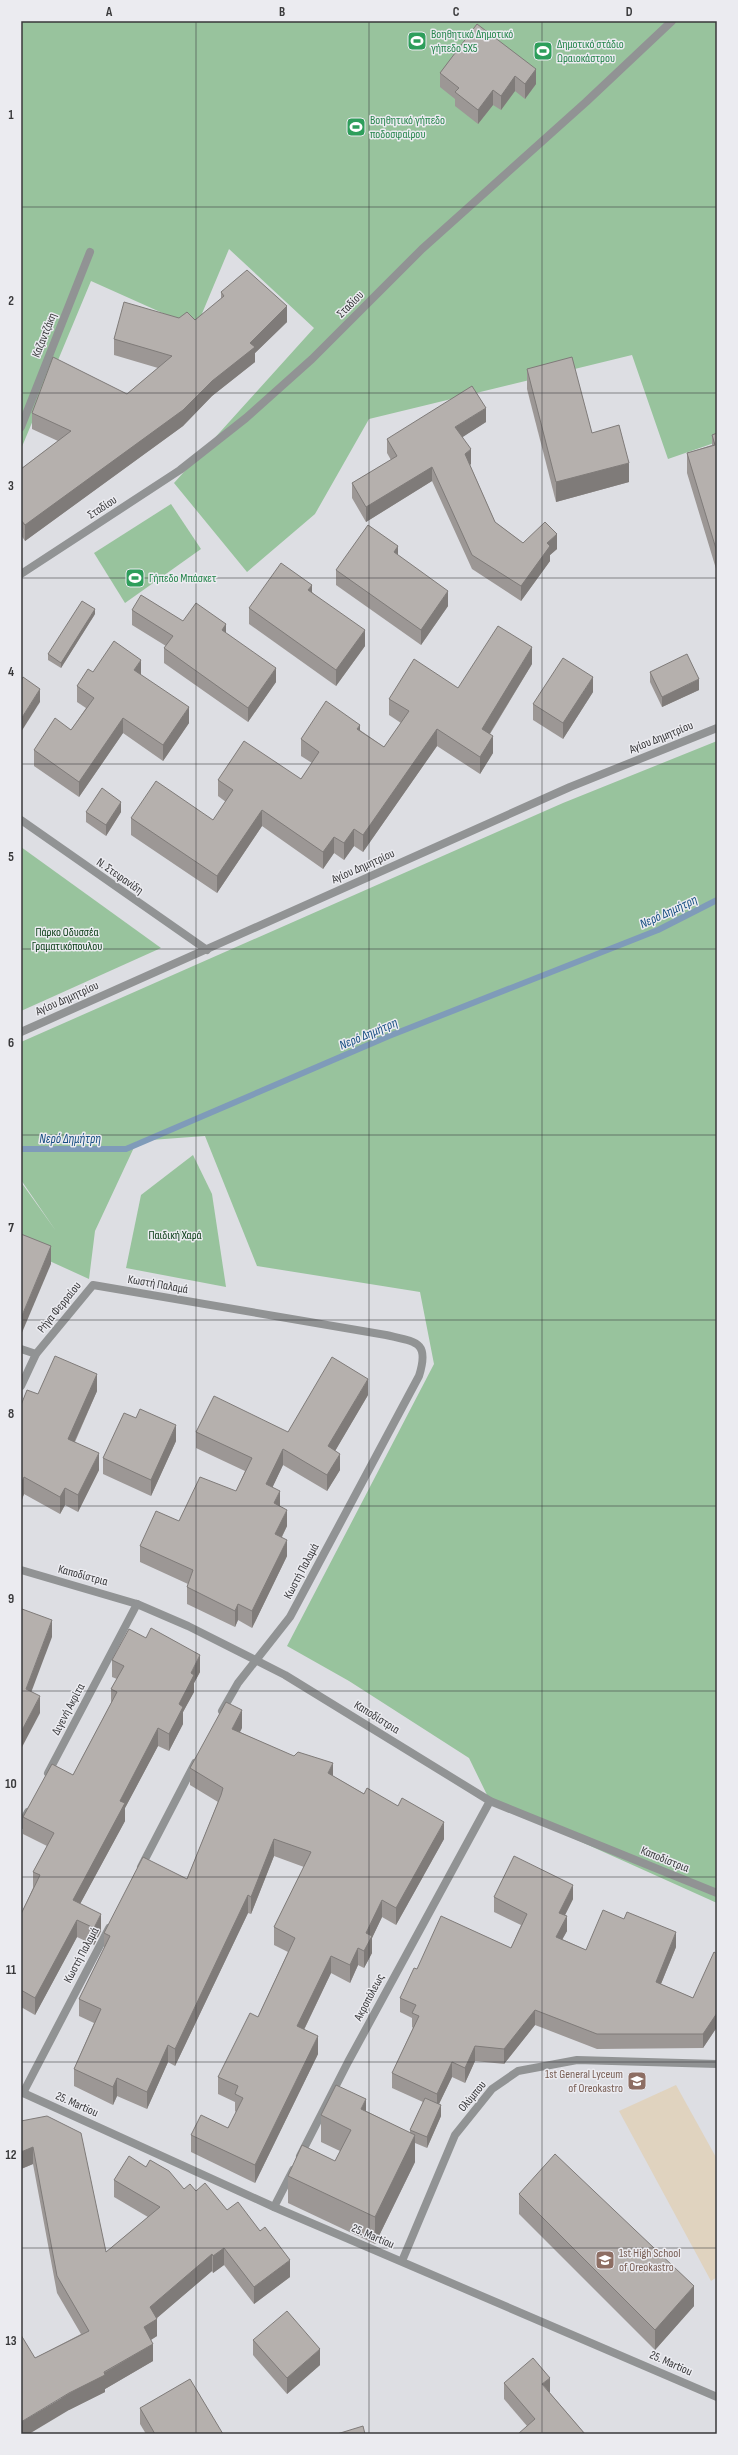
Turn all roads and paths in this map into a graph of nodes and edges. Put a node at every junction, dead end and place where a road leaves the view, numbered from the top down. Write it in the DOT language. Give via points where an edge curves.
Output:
graph roads {
  1 [pos="672,21"];
  2 [pos="90,252"];
  3 [pos="21,427"];
  4 [pos="21,574"];
  5 [pos="717,728"];
  6 [pos="21,820"];
  7 [pos="207,950"];
  8 [pos="21,1032"];
  9 [pos="93,1285"];
  10 [pos="21,1349"];
  11 [pos="36,1354"];
  12 [pos="21,1386"];
  13 [pos="21,1570"];
  14 [pos="137,1604"];
  15 [pos="257,1660"];
  16 [pos="219,1717"];
  17 [pos="200,1752"];
  18 [pos="43,1784"];
  19 [pos="490,1801"];
  20 [pos="32,1804"];
  21 [pos="21,1825"];
  22 [pos="138,1873"];
  23 [pos="717,1893"];
  24 [pos="112,1922"];
  25 [pos="717,2064"];
  26 [pos="22,2092"];
  27 [pos="274,2207"];
  28 [pos="402,2261"];
  29 [pos="717,2397"];
  1 -- 4 [label="street, Σταδίου" via="422,249 312,359 246,418 180,470"];
  2 -- 3 [label="street, Καζαντζάκη"];
  5 -- 7 [label="street, Αγίου Δημητρίου" via="570,787"];
  6 -- 7 [label="street, Ν. Στεφανίδη"];
  7 -- 8 [label="street, Αγίου Δημητρίου"];
  9 -- 11 [label="street, Ρήγα Φερραίου"];
  9 -- 15 [label="street, Κωστή Παλαμά" via="386,1335 415,1343 424,1354 419,1376 401,1414 290,1617"];
  10 -- 11 [label="street"];
  11 -- 12 [label="street, Ρήγα Φερραίου"];
  13 -- 14 [label="street, Καποδίστρια"];
  14 -- 15 [label="street, Καποδίστρια"];
  14 -- 18 [label="street, Διγενή Ακρίτα"];
  15 -- 16 [label="street, Κωστή Παλαμά" via="238,1683"];
  15 -- 19 [label="street, Καποδίστρια"];
  17 -- 22 [label="street"];
  19 -- 23 [label="street, Καποδίστρια"];
  19 -- 27 [label="street, Ακροπόλεως" via="348,2062"];
  20 -- 21 [label="street"];
  24 -- 26 [label="street, Κωστή Παλαμά"];
  25 -- 28 [label="street, Ολύμπου" via="577,2060 518,2071 492,2089 455,2135"];
  26 -- 27 [label="street, 25. Martiou"];
  27 -- 28 [label="street, 25. Martiou"];
  28 -- 29 [label="street, 25. Martiou"];
}
